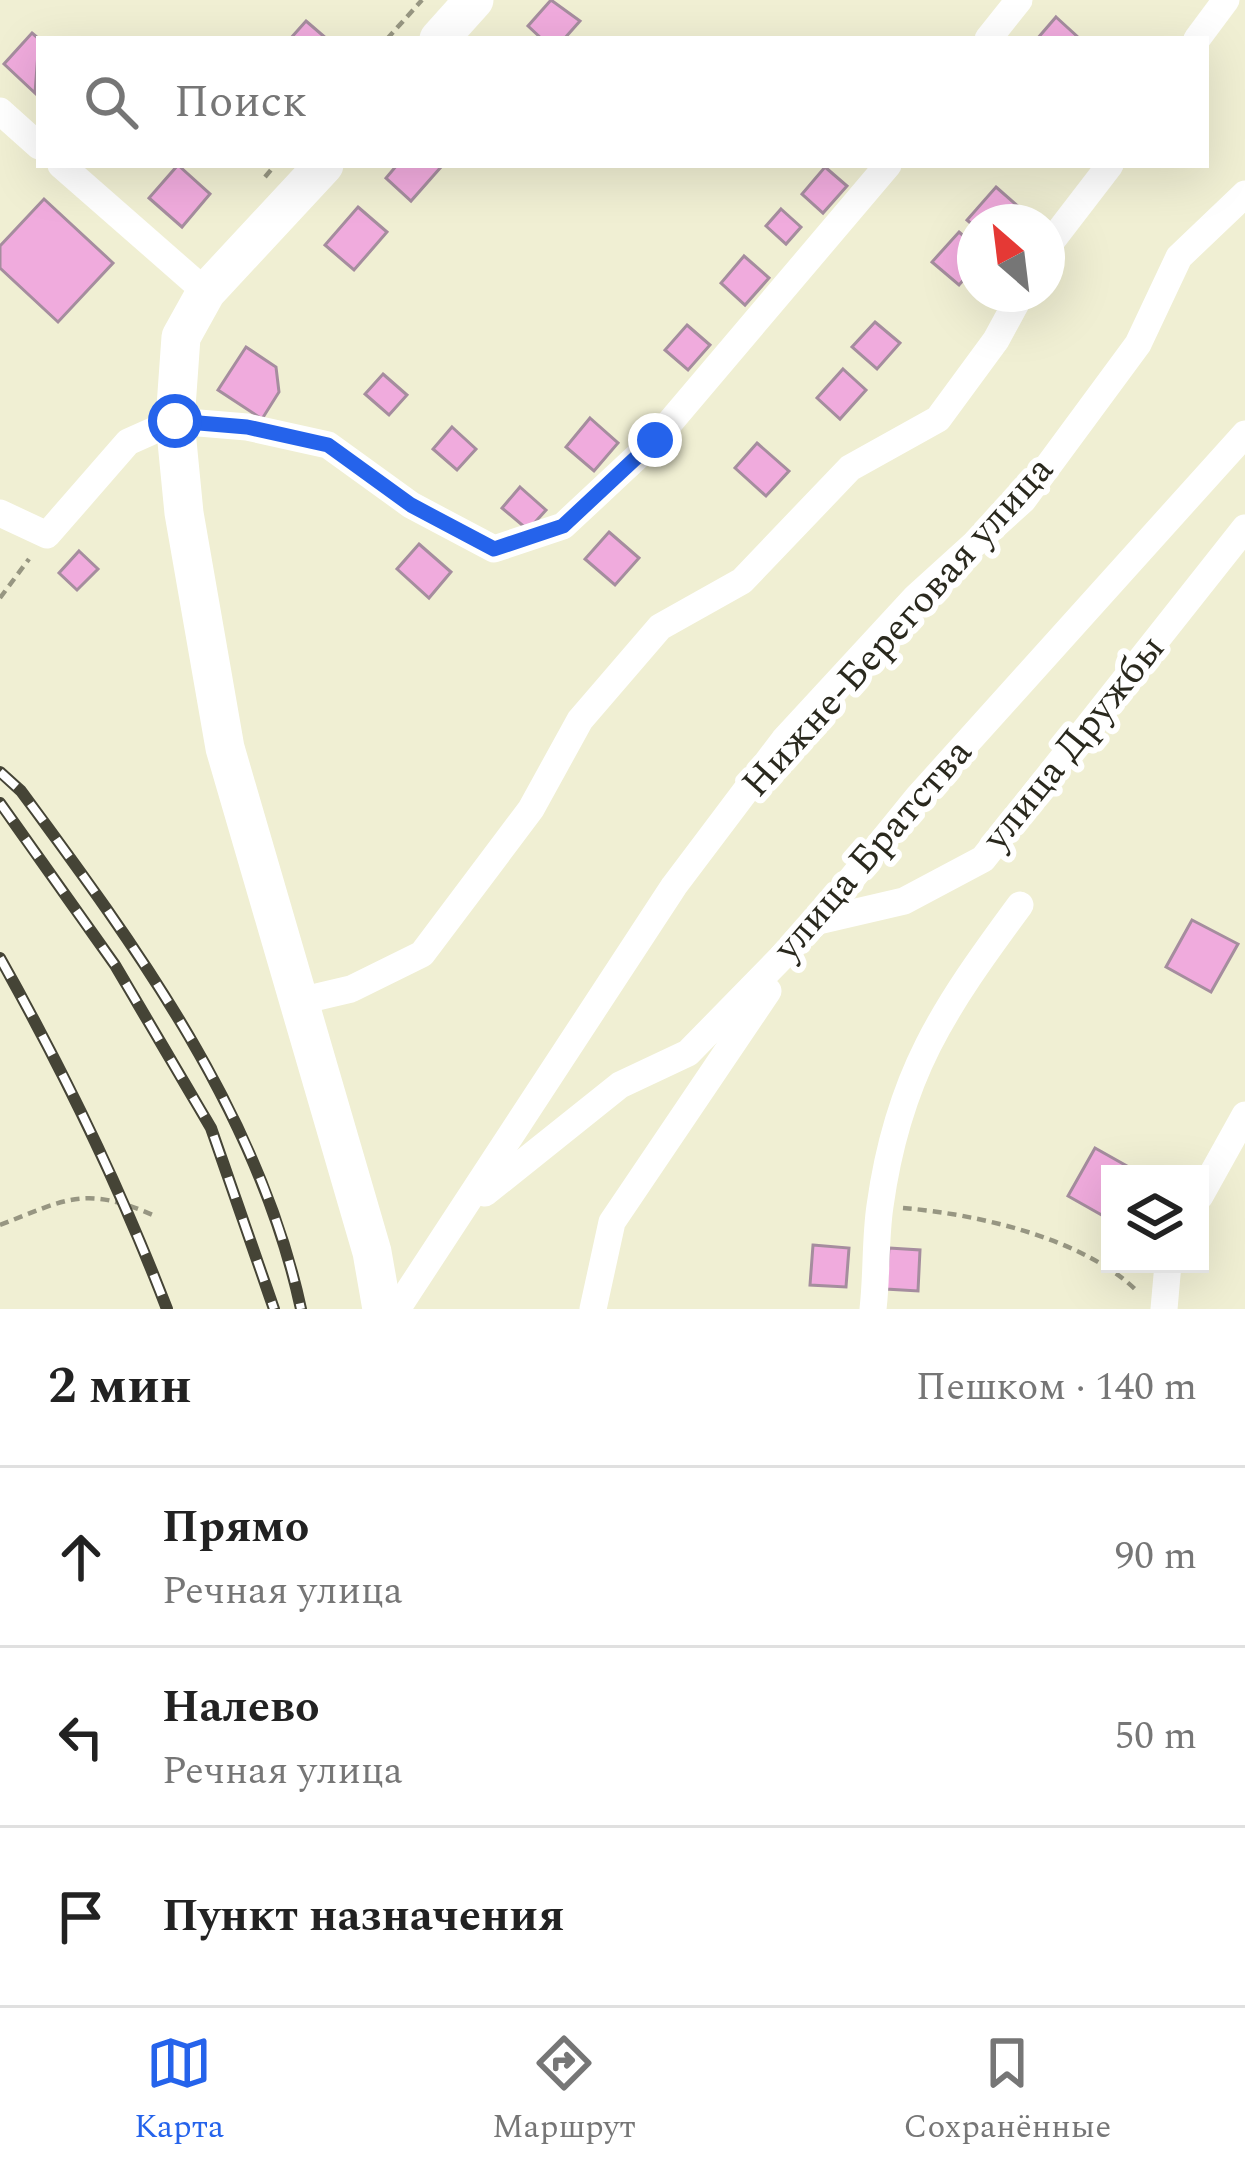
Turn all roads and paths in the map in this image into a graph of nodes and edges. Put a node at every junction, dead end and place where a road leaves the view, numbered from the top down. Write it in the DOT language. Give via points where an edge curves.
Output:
graph roads {
  1 [pos="422,0"];
  2 [pos="474,0"];
  3 [pos="1019,0"];
  4 [pos="1226,0"];
  5 [pos="390,36"];
  6 [pos="442,36"];
  7 [pos="990,36"];
  8 [pos="1199,36"];
  9 [pos="0,111"];
  10 [pos="36,143"];
  11 [pos="64,168"];
  12 [pos="321,168"];
  13 [pos="885,168"];
  14 [pos="1108,168"];
  15 [pos="1245,194"];
  16 [pos="1065,224"];
  17 [pos="206,292"];
  18 [pos="1011,312"];
  19 [pos="175,421"];
  20 [pos="1245,434"];
  21 [pos="0,512"];
  22 [pos="1245,528"];
  23 [pos="47,535"];
  24 [pos="0,598"];
  25 [pos="1020,905"];
  26 [pos="819,920"];
  27 [pos="300,1001"];
  28 [pos="1245,1115"];
  29 [pos="1209,1180"];
  30 [pos="880,1205"];
  31 [pos="155,1216"];
  32 [pos="459,1216"];
  33 [pos="0,1225"];
  34 [pos="1167,1273"];
  35 [pos="1139,1293"];
  36 [pos="382,1309"];
  37 [pos="398,1309"];
  38 [pos="593,1309"];
  39 [pos="872,1309"];
  40 [pos="1164,1309"];
  1 -- 5 [label="path"];
  2 -- 6 [label="street"];
  3 -- 7 [label="street"];
  4 -- 8 [label="street"];
  9 -- 10 [label="street"];
  11 -- 17 [label="street"];
  12 -- 17 [label="street"];
  13 -- 19 [label="street" via="655,440 563,526 494,549 411,505 328,445"];
  14 -- 16 [label="street"];
  15 -- 32 [label="street, Нижне-Береговая улица" via="1179,257 1138,344 1023,500 916,597 784,740 674,886"];
  17 -- 19 [label="street" via="182,337"];
  18 -- 27 [label="street" via="938,419 850,468 742,581 661,627 580,720 530,809 422,953 351,989"];
  19 -- 23 [label="street" via="128,442"];
  19 -- 27 [label="street" via="225,748"];
  20 -- 26 [label="street, улица Братства" via="979,728"];
  21 -- 23 [label="street"];
  22 -- 26 [label="street, улица Дружбы" via="983,859 904,901"];
  23 -- 24 [label="path"];
  25 -- 30 [label="street" via="944,1008 910,1079"];
  26 -- 32 [label="street, улица Братства" via="688,1053 620,1085"];
  26 -- 38 [label="street" via="612,1222"];
  27 -- 36 [label="street"];
  28 -- 29 [label="street"];
  30 -- 35 [label="path" via="956,1212 1035,1235 1123,1277"];
  30 -- 39 [label="street"];
  31 -- 33 [label="path" via="77,1195"];
  32 -- 37 [label="street, Нижне-Береговая улица"];
  34 -- 40 [label="street"];
}
